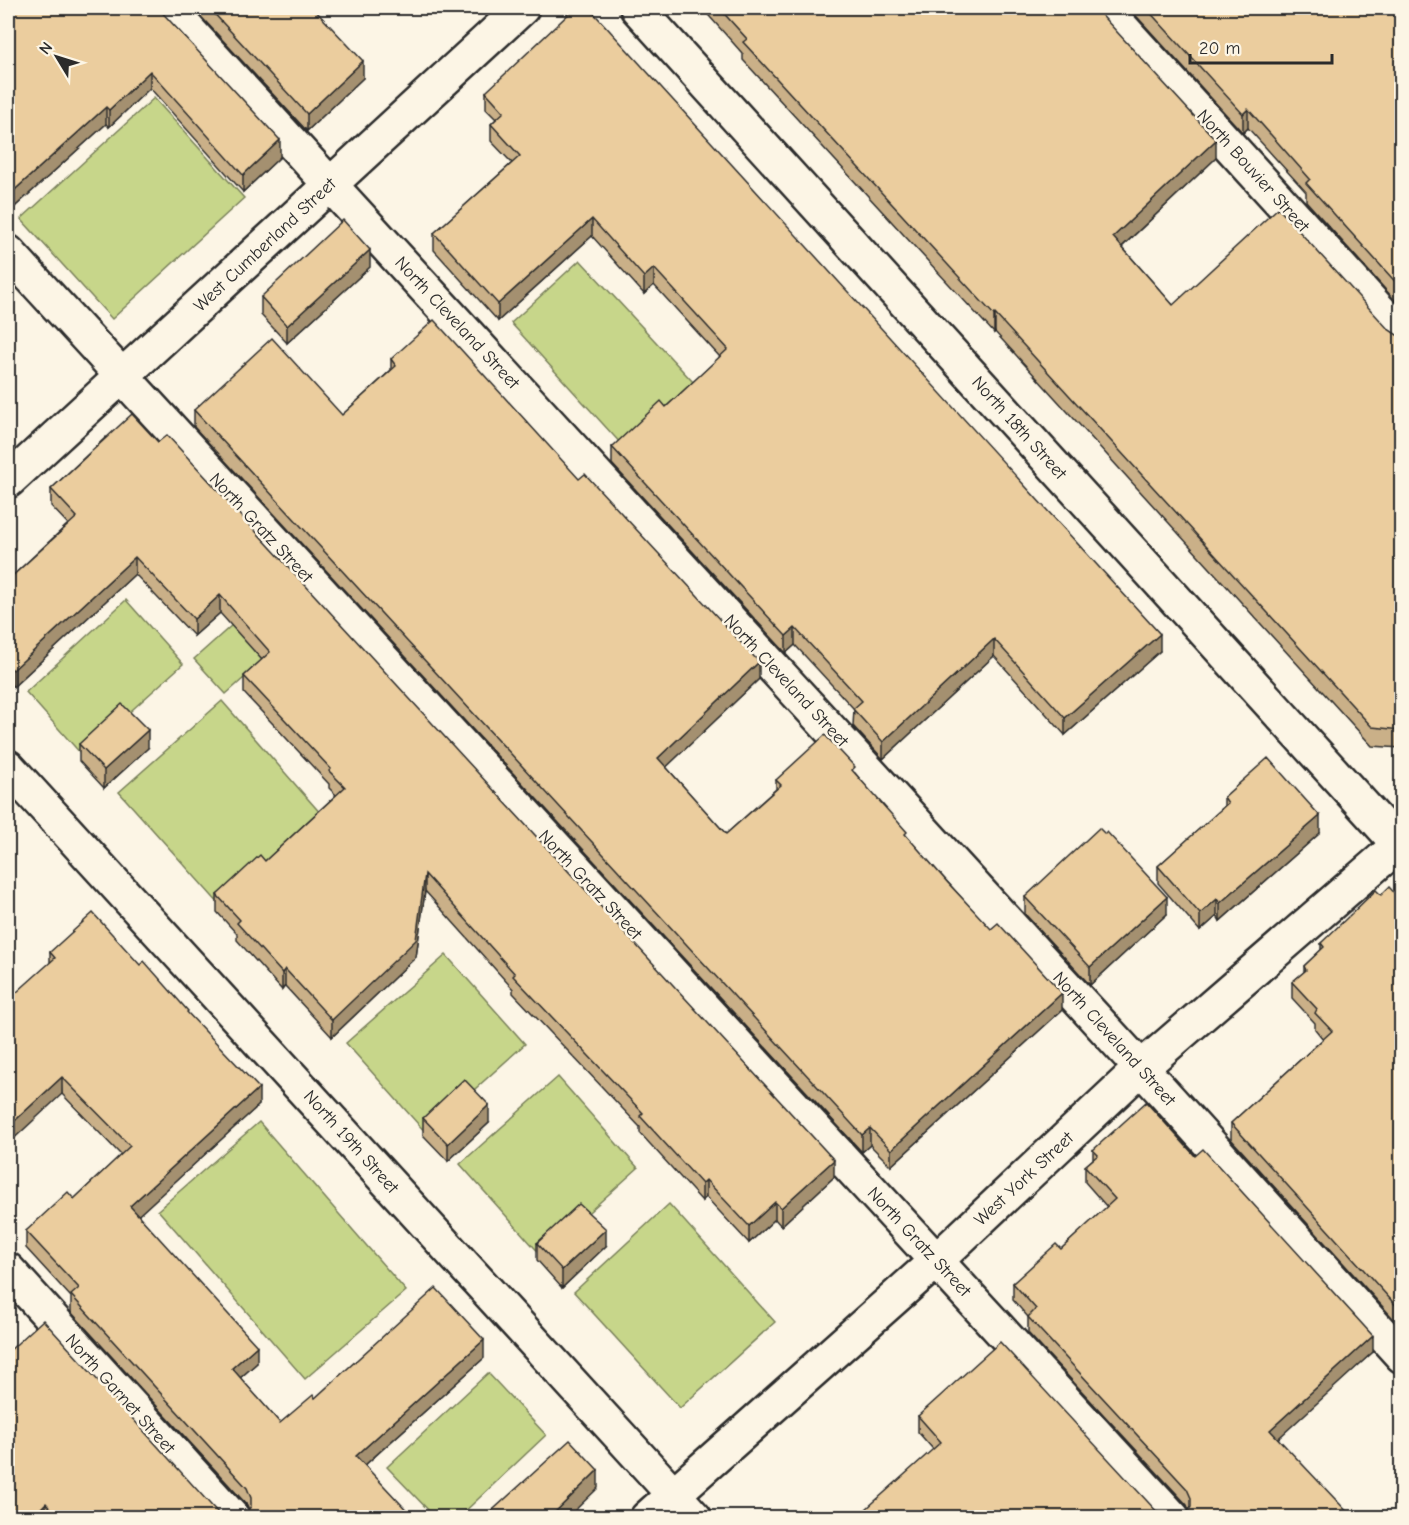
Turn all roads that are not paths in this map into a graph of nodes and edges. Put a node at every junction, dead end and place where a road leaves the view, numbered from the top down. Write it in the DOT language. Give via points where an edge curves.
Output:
graph roads {
  1 [pos="168,8"];
  2 [pos="522,8"];
  3 [pos="637,8"];
  4 [pos="1104,8"];
  5 [pos="330,184"];
  6 [pos="8,252"];
  7 [pos="1401,335"];
  8 [pos="122,377"];
  9 [pos="8,482"];
  10 [pos="8,767"];
  11 [pos="1400,845"];
  12 [pos="1142,1068"];
  13 [pos="936,1261"];
  14 [pos="8,1270"];
  15 [pos="1401,1356"];
  16 [pos="673,1493"];
  17 [pos="233,1518"];
  18 [pos="647,1518"];
  19 [pos="695,1518"];
  20 [pos="1173,1518"];
  1 -- 5 [label="street, North Cleveland Street"];
  2 -- 5 [label="street, West Cumberland Street"];
  3 -- 11 [label="street, North 18th Street"];
  4 -- 7 [label="street, North Bouvier Street"];
  5 -- 8 [label="street, West Cumberland Street"];
  5 -- 12 [label="street, North Cleveland Street"];
  6 -- 8 [label="street, North Gratz Street"];
  8 -- 9 [label="street, West Cumberland Street"];
  8 -- 13 [label="street, North Gratz Street"];
  10 -- 16 [label="street, North 19th Street"];
  11 -- 12 [label="street, West York Street"];
  12 -- 13 [label="street, West York Street"];
  12 -- 15 [label="street, North Cleveland Street"];
  13 -- 16 [label="street, West York Street"];
  13 -- 20 [label="street, North Gratz Street"];
  14 -- 17 [label="street, North Garnet Street"];
  16 -- 18 [label="street, West York Street"];
  16 -- 19 [label="street, North 19th Street"];
}
